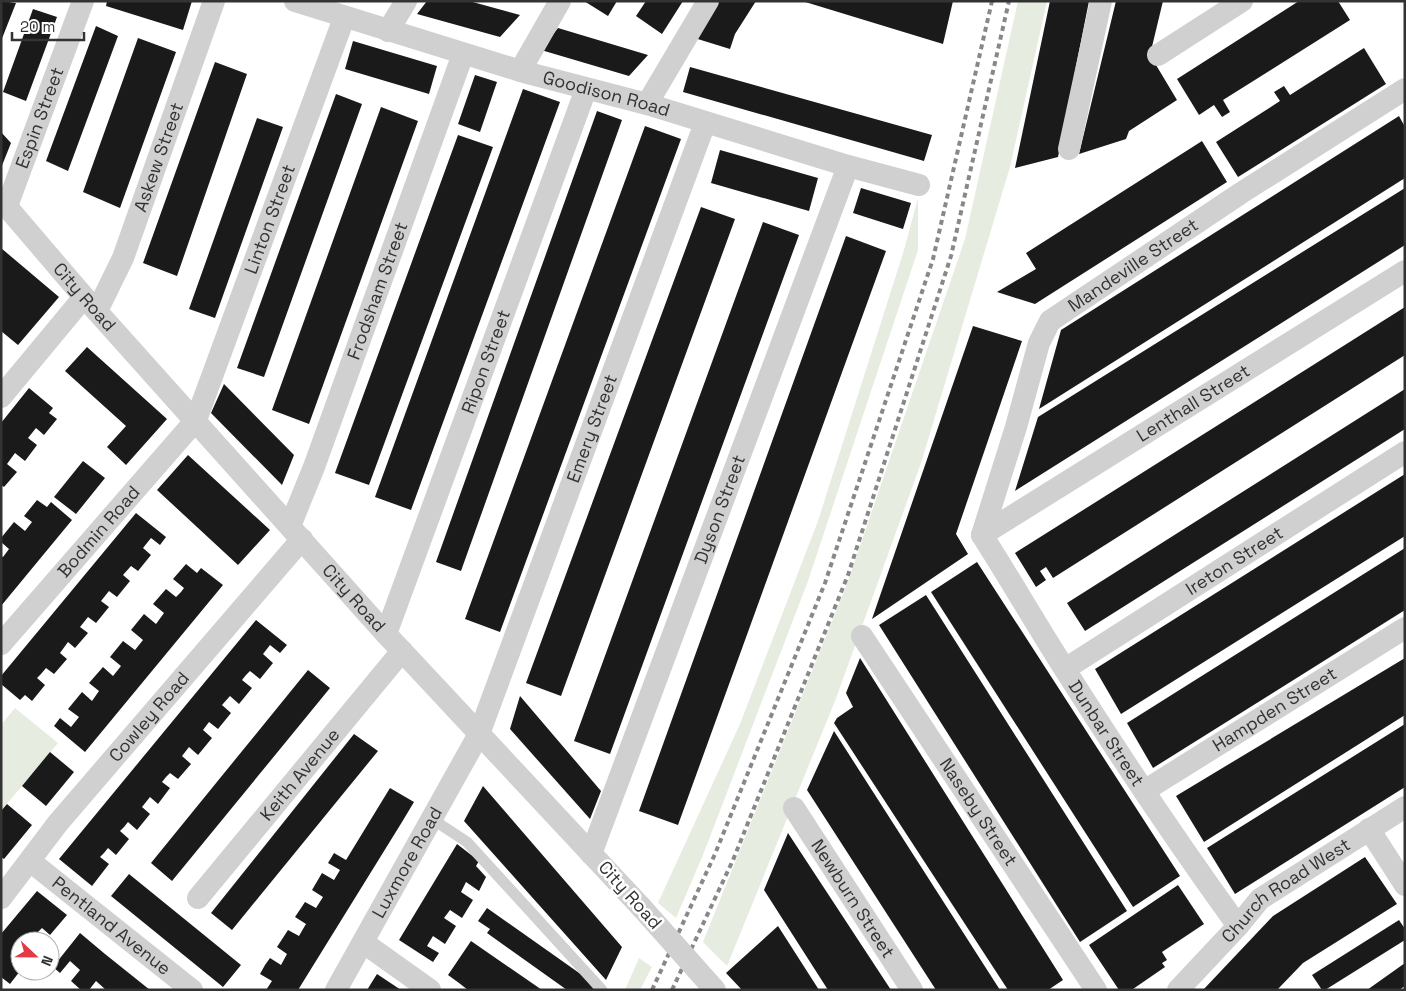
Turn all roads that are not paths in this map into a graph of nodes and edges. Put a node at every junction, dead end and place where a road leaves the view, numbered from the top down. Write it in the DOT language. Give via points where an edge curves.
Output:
graph roads {
  1 [pos="83,1"];
  2 [pos="214,1"];
  3 [pos="295,1"];
  4 [pos="406,1"];
  5 [pos="560,1"];
  6 [pos="708,1"];
  7 [pos="1101,1"];
  8 [pos="1242,1"];
  9 [pos="344,18"];
  10 [pos="388,32"];
  11 [pos="462,54"];
  12 [pos="1158,55"];
  13 [pos="520,71"];
  14 [pos="586,89"];
  15 [pos="1405,89"];
  16 [pos="647,104"];
  17 [pos="705,123"];
  18 [pos="1069,149"];
  19 [pos="848,166"];
  20 [pos="919,185"];
  21 [pos="4,203"];
  22 [pos="1405,271"];
  23 [pos="91,304"];
  24 [pos="1,396"];
  25 [pos="196,420"];
  26 [pos="1405,452"];
  27 [pos="296,532"];
  28 [pos="982,535"];
  29 [pos="1405,628"];
  30 [pos="386,634"];
  31 [pos="862,636"];
  32 [pos="1,644"];
  33 [pos="402,651"];
  34 [pos="1065,669"];
  35 [pos="480,734"];
  36 [pos="1144,791"];
  37 [pos="1405,807"];
  38 [pos="794,808"];
  39 [pos="432,819"];
  40 [pos="1369,829"];
  41 [pos="591,854"];
  42 [pos="30,861"];
  43 [pos="1405,885"];
  44 [pos="2,895"];
  45 [pos="198,898"];
  46 [pos="1238,926"];
  47 [pos="364,943"];
  48 [pos="192,990"];
  49 [pos="336,990"];
  50 [pos="430,990"];
  51 [pos="602,990"];
  52 [pos="714,990"];
  53 [pos="912,990"];
  54 [pos="1096,990"];
  55 [pos="1178,990"];
  1 -- 21 [label="street, Espin Street"];
  2 -- 23 [label="street, Askew Street" via="123,258"];
  3 -- 9 [label="street, Goodison Road"];
  4 -- 10 [label="street"];
  5 -- 13 [label="street"];
  6 -- 16 [label="street"];
  7 -- 18 [label="street"];
  8 -- 12 [label="street"];
  9 -- 10 [label="street, Goodison Road"];
  9 -- 25 [label="street, Linton Street"];
  10 -- 11 [label="street, Goodison Road"];
  11 -- 13 [label="street, Goodison Road"];
  11 -- 27 [label="street, Frodsham Street" via="314,467"];
  13 -- 14 [label="street, Goodison Road"];
  14 -- 16 [label="street, Goodison Road"];
  14 -- 30 [label="street, Ripon Street"];
  15 -- 28 [label="street, Mandeville Street" via="1241,193 1050,321 1039,343"];
  16 -- 17 [label="street, Goodison Road"];
  17 -- 19 [label="street, Goodison Road"];
  17 -- 35 [label="street, Emery Street"];
  19 -- 20 [label="street, Goodison Road"];
  19 -- 41 [label="street, Dyson Street"];
  21 -- 23 [label="street, City Road"];
  22 -- 28 [label="street, Lenthall Street"];
  23 -- 24 [label="street, Askew Street"];
  23 -- 25 [label="street, City Road"];
  25 -- 27 [label="street, City Road"];
  25 -- 32 [label="street, Bodmin Road"];
  26 -- 34 [label="street, Ireton Street"];
  27 -- 30 [label="street, City Road"];
  27 -- 42 [label="street, Cowley Road"];
  28 -- 34 [label="street, Dunbar Street"];
  29 -- 36 [label="street, Hampden Street"];
  30 -- 33 [label="street, City Road"];
  31 -- 54 [label="street, Naseby Street"];
  33 -- 35 [label="street, City Road"];
  33 -- 45 [label="street, Keith Avenue"];
  34 -- 36 [label="street, Dunbar Street"];
  35 -- 39 [label="street, Luxmore Road"];
  35 -- 41 [label="street, City Road"];
  36 -- 46 [label="street, Dunbar Street"];
  37 -- 40 [label="street, Church Road West"];
  38 -- 53 [label="street, Newburn Street"];
  39 -- 47 [label="street, Luxmore Road"];
  39 -- 51 [label="lane" via="467,842"];
  40 -- 43 [label="street"];
  40 -- 46 [label="street, Church Road West" via="1260,899"];
  41 -- 52 [label="street, City Road, bridge"];
  42 -- 44 [label="street, Cowley Road"];
  42 -- 48 [label="street, Pentland Avenue"];
  46 -- 55 [label="street, Church Road West"];
  47 -- 49 [label="street, Luxmore Road"];
  47 -- 50 [label="street"];
}
